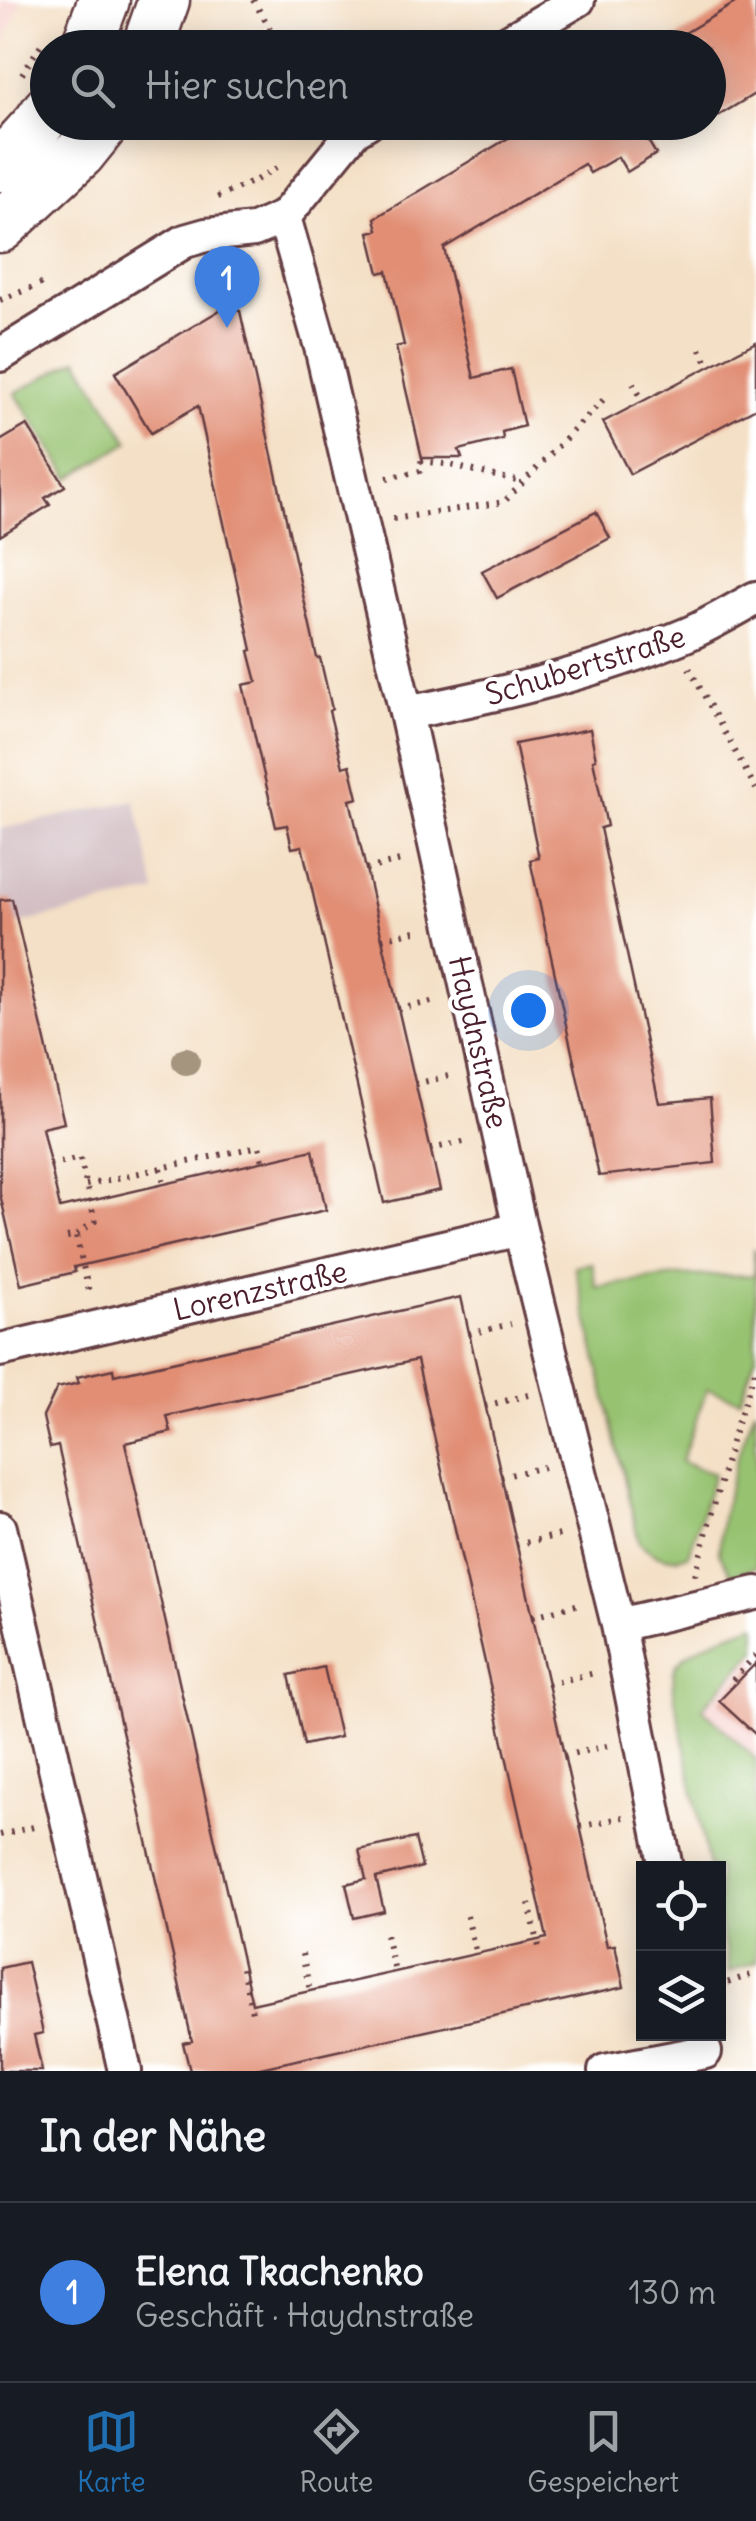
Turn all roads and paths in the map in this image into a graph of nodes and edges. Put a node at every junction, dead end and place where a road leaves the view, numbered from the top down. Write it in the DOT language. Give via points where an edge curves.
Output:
graph roads {
  1 [pos="104,0"];
  2 [pos="164,0"];
  3 [pos="254,0"];
  4 [pos="578,0"];
  5 [pos="77,30"];
  6 [pos="154,30"];
  7 [pos="272,30"];
  8 [pos="527,30"];
  9 [pos="30,133"];
  10 [pos="91,140"];
  11 [pos="347,140"];
  12 [pos="0,166"];
  13 [pos="284,217"];
  14 [pos="0,227"];
  15 [pos="700,349"];
  16 [pos="0,355"];
  17 [pos="709,367"];
  18 [pos="634,383"];
  19 [pos="605,398"];
  20 [pos="643,401"];
  21 [pos="401,475"];
  22 [pos="522,483"];
  23 [pos="362,524"];
  24 [pos="756,598"];
  25 [pos="673,640"];
  26 [pos="406,712"];
  27 [pos="756,789"];
  28 [pos="263,1162"];
  29 [pos="50,1164"];
  30 [pos="161,1168"];
  31 [pos="164,1184"];
  32 [pos="86,1185"];
  33 [pos="520,1229"];
  34 [pos="76,1235"];
  35 [pos="67,1237"];
  36 [pos="97,1328"];
  37 [pos="0,1350"];
  38 [pos="756,1368"];
  39 [pos="577,1460"];
  40 [pos="501,1477"];
  41 [pos="594,1526"];
  42 [pos="0,1528"];
  43 [pos="516,1545"];
  44 [pos="756,1594"];
  45 [pos="686,1610"];
  46 [pos="614,1611"];
  47 [pos="533,1616"];
  48 [pos="756,1656"];
  49 [pos="626,1666"];
  50 [pos="548,1684"];
  51 [pos="732,1687"];
  52 [pos="640,1738"];
  53 [pos="564,1756"];
  54 [pos="665,1861"];
  55 [pos="529,1903"];
  56 [pos="467,1916"];
  57 [pos="386,1934"];
  58 [pos="539,1947"];
  59 [pos="302,1954"];
  60 [pos="476,1954"];
  61 [pos="242,1968"];
  62 [pos="395,1972"];
  63 [pos="756,1973"];
  64 [pos="726,1983"];
  65 [pos="310,1991"];
  66 [pos="252,2012"];
  67 [pos="705,2052"];
  68 [pos="124,2071"];
  69 [pos="605,2071"];
  1 -- 5 [label="main road"];
  2 -- 6 [label="main road"];
  3 -- 7 [label="path"];
  4 -- 8 [label="street"];
  9 -- 12 [label="main road"];
  10 -- 14 [label="main road"];
  11 -- 13 [label="street"];
  13 -- 16 [label="street" via="254,230 184,241"];
  13 -- 23 [label="street, Haydnstraße"];
  15 -- 17 [label="path"];
  18 -- 20 [label="path"];
  19 -- 22 [label="path"];
  21 -- 22 [label="path" via="420,472 422,459"];
  22 -- 23 [label="path" via="504,502"];
  23 -- 26 [label="street, Haydnstraße"];
  24 -- 25 [label="street, Schubertstraße"];
  25 -- 26 [label="street, Schubertstraße" via="510,692"];
  25 -- 27 [label="path"];
  26 -- 33 [label="street, Haydnstraße"];
  28 -- 30 [label="path" via="260,1146"];
  29 -- 32 [label="path" via="80,1158"];
  30 -- 31 [label="path"];
  30 -- 32 [label="path"];
  32 -- 34 [label="path" via="94,1221"];
  33 -- 36 [label="street, Lorenzstraße"];
  33 -- 39 [label="street, Haydnstraße"];
  34 -- 35 [label="path"];
  34 -- 36 [label="path"];
  36 -- 37 [label="street, Lorenzstraße"];
  38 -- 45 [label="path"];
  39 -- 40 [label="path"];
  39 -- 41 [label="street, Haydnstraße"];
  41 -- 43 [label="path"];
  41 -- 46 [label="street, Haydnstraße"];
  42 -- 68 [label="street"];
  44 -- 45 [label="street"];
  45 -- 46 [label="street"];
  46 -- 47 [label="path"];
  46 -- 49 [label="street, Haydnstraße"];
  48 -- 51 [label="path"];
  49 -- 50 [label="path"];
  49 -- 52 [label="street, Haydnstraße"];
  52 -- 53 [label="path"];
  52 -- 54 [label="street, Haydnstraße"];
  55 -- 58 [label="path"];
  56 -- 60 [label="path"];
  57 -- 62 [label="path"];
  59 -- 65 [label="path"];
  61 -- 66 [label="path"];
  63 -- 64 [label="path"];
  67 -- 69 [label="street"];
}
